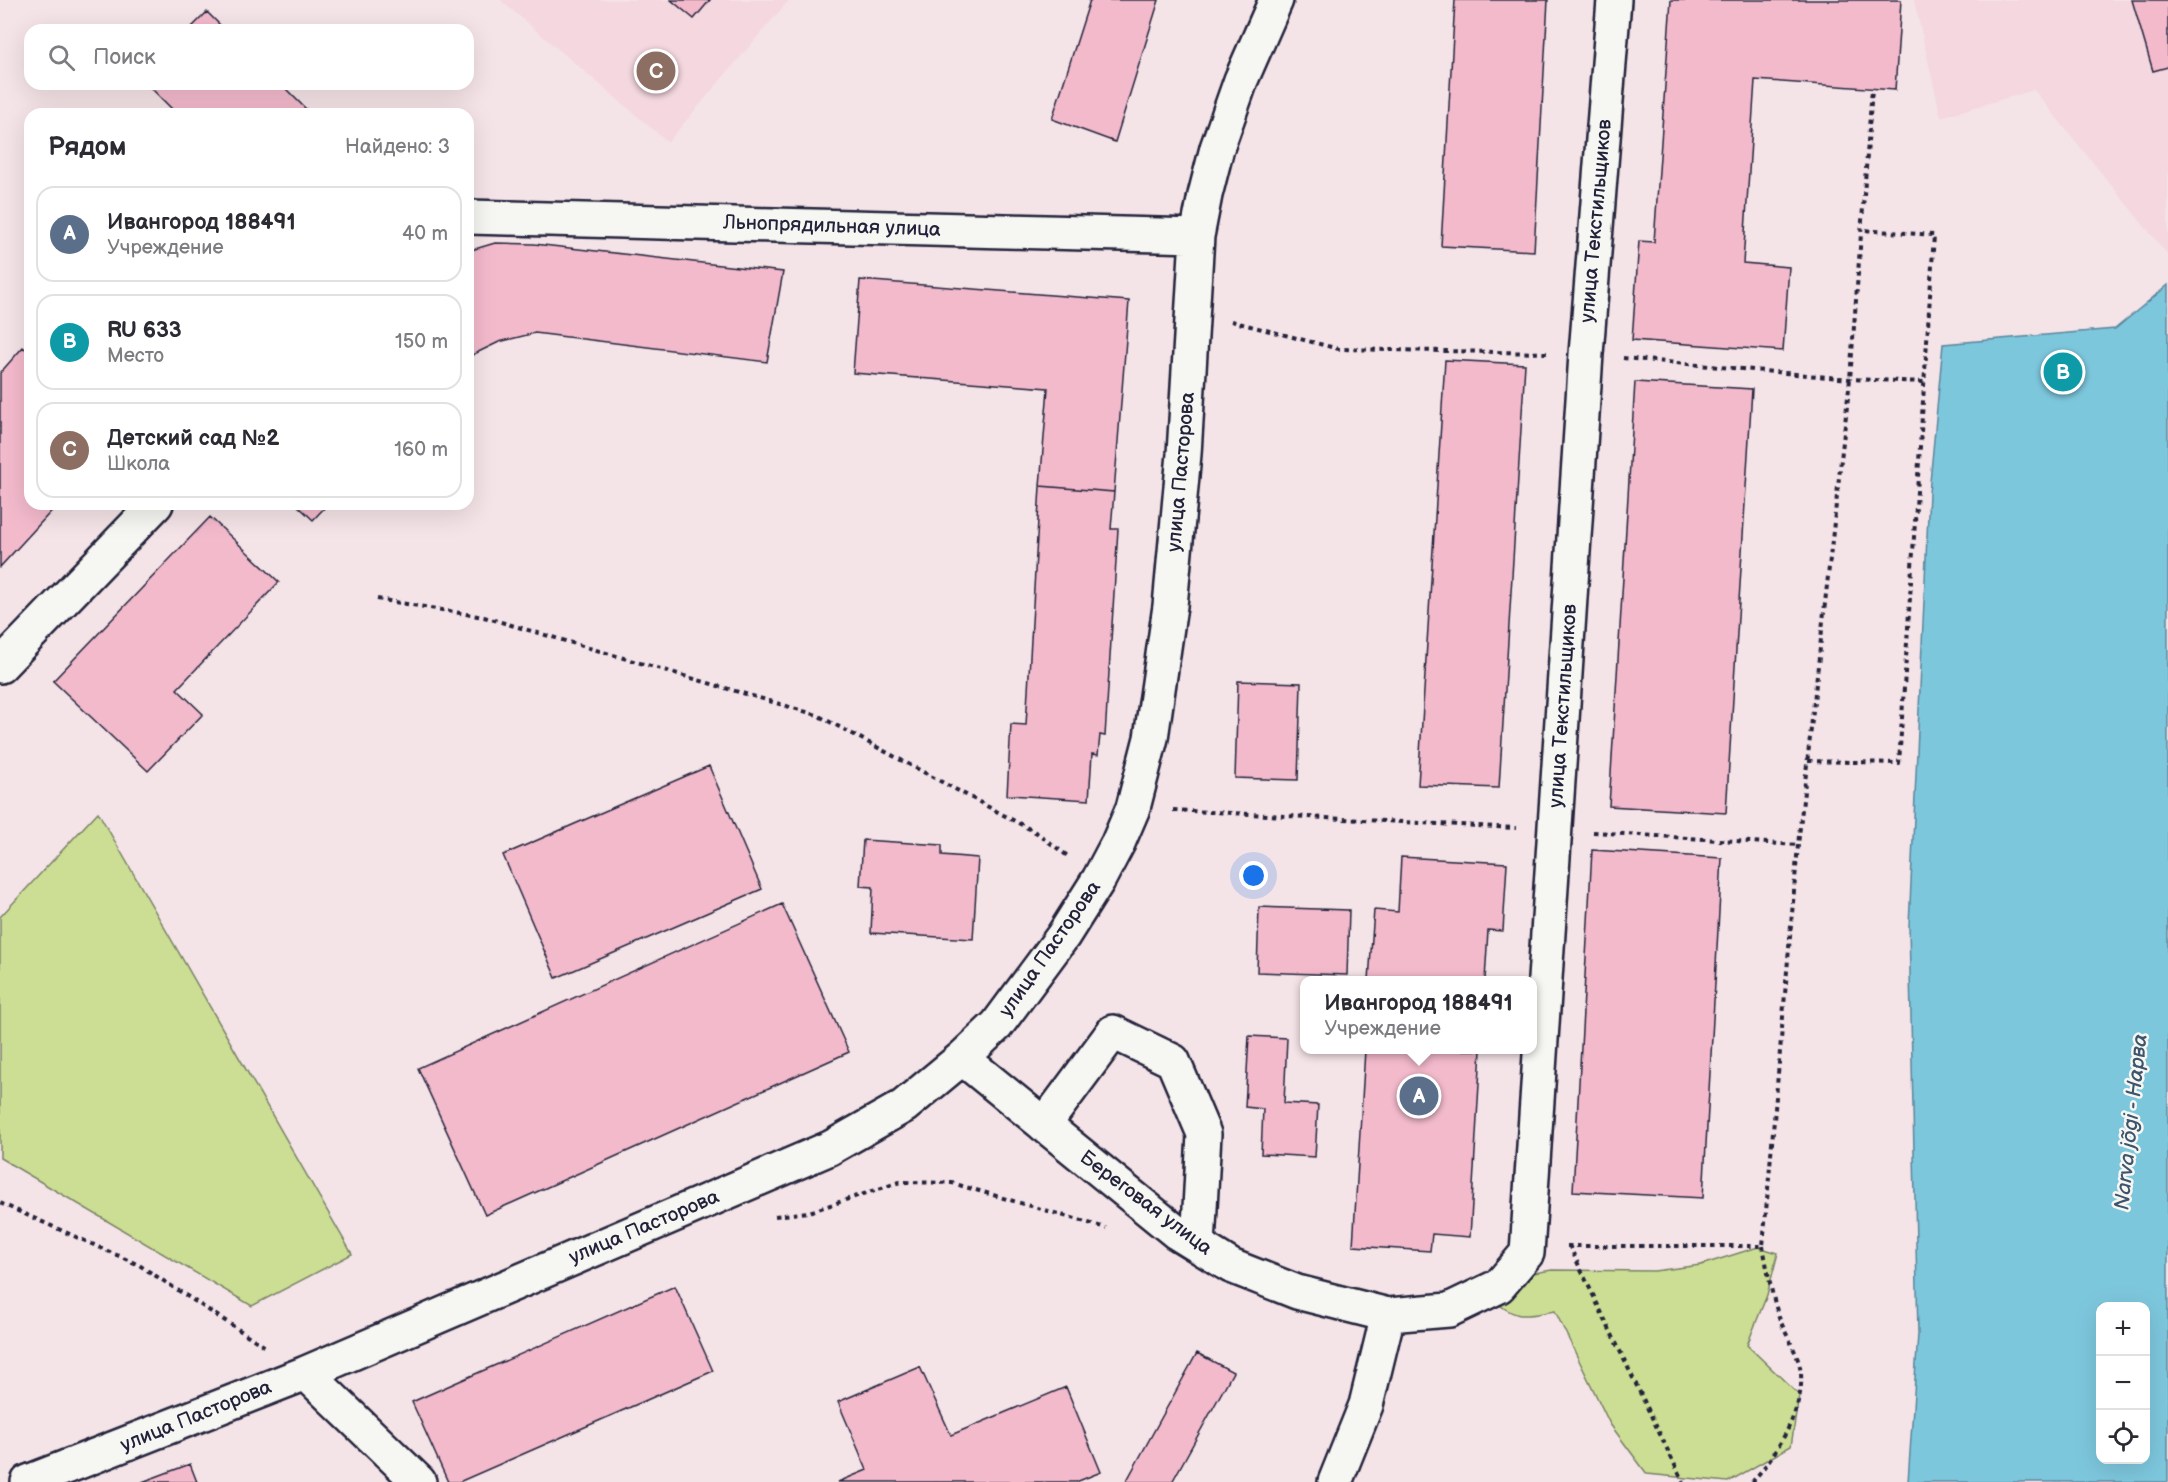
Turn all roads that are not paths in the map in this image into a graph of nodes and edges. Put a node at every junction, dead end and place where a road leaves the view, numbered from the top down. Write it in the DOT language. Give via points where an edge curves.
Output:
graph roads {
  1 [pos="1276,0"];
  2 [pos="1614,0"];
  3 [pos="474,217"];
  4 [pos="1197,236"];
  5 [pos="150,510"];
  6 [pos="0,666"];
  7 [pos="962,1058"];
  8 [pos="1044,1125"];
  9 [pos="1198,1245"];
  10 [pos="1388,1314"];
  11 [pos="306,1373"];
  12 [pos="28,1482"];
  13 [pos="419,1482"];
  14 [pos="1335,1482"];
  1 -- 4 [label="street, улица Пасторова" via="1217,148"];
  2 -- 10 [label="street, улица Текстильщиков" via="1586,354 1527,1252 1499,1286 1449,1310"];
  3 -- 4 [label="street, Льнопрядильная улица"];
  4 -- 7 [label="street, улица Пасторова" via="1170,606 1151,738 1133,808 1099,879 1063,936 997,1025"];
  5 -- 6 [label="street"];
  7 -- 8 [label="street, Береговая улица"];
  7 -- 11 [label="street, улица Пасторова" via="904,1106 830,1148"];
  8 -- 9 [label="street, Береговая улица" via="1176,1232"];
  8 -- 9 [label="street" via="1113,1032 1173,1061 1204,1134"];
  9 -- 10 [label="street, Береговая улица" via="1231,1266 1297,1292"];
  10 -- 14 [label="street" via="1366,1405"];
  11 -- 12 [label="street, улица Пасторова"];
  11 -- 13 [label="street"];
}
